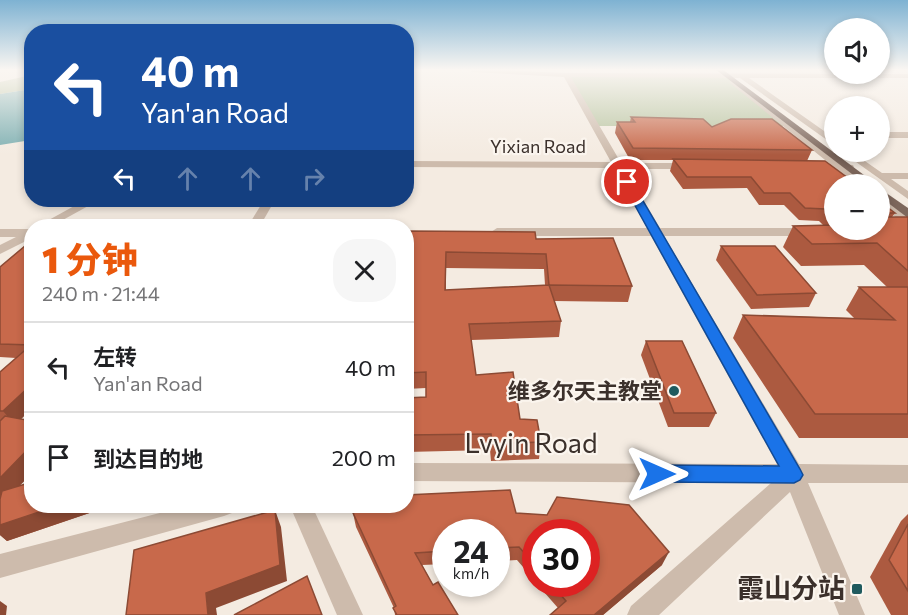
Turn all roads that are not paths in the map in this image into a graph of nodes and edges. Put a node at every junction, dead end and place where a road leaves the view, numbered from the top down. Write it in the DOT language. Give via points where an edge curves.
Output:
graph roads {
  1 [pos="579,98"];
  2 [pos="749,98"];
  3 [pos="763,98"];
  4 [pos="764,98"];
  5 [pos="769,98"];
  6 [pos="823,134"];
  7 [pos="890,135"];
  8 [pos="908,135"];
  9 [pos="824,143"];
  10 [pos="850,162"];
  11 [pos="857,162"];
  12 [pos="414,164"];
  13 [pos="617,166"];
  14 [pos="698,166"];
  15 [pos="802,167"];
  16 [pos="849,167"];
  17 [pos="848,174"];
  18 [pos="858,174"];
  19 [pos="867,174"];
  20 [pos="870,174"];
  21 [pos="908,176"];
  22 [pos="890,180"];
  23 [pos="890,187"];
  24 [pos="890,191"];
  25 [pos="908,196"];
  26 [pos="890,200"];
  27 [pos="80,207"];
  28 [pos="908,207"];
  29 [pos="890,208"];
  30 [pos="908,214"];
  31 [pos="57,219"];
  32 [pos="908,222"];
  33 [pos="489,232"];
  34 [pos="655,232"];
  35 [pos="824,232"];
  36 [pos="0,233"];
  37 [pos="24,233"];
  38 [pos="24,237"];
  39 [pos="0,250"];
  40 [pos="414,472"];
  41 [pos="908,474"];
  42 [pos="794,475"];
  43 [pos="198,513"];
  44 [pos="304,513"];
  45 [pos="0,566"];
  46 [pos="350,615"];
  47 [pos="640,615"];
  48 [pos="852,615"];
  1 -- 13 [label="street"];
  2 -- 17 [label="street"];
  3 -- 16 [label="main road"];
  4 -- 9 [label="main road"];
  5 -- 6 [label="street"];
  7 -- 8 [label="street"];
  10 -- 19 [label="main road"];
  11 -- 20 [label="street"];
  12 -- 13 [label="street, Yixian Road"];
  13 -- 14 [label="street, Yixian Road"];
  13 -- 34 [label="street"];
  15 -- 16 [label="street"];
  16 -- 18 [label="main road"];
  21 -- 22 [label="street"];
  23 -- 25 [label="street"];
  24 -- 28 [label="main road"];
  26 -- 30 [label="main road"];
  27 -- 31 [label="street"];
  29 -- 32 [label="street"];
  33 -- 34 [label="street"];
  34 -- 35 [label="street"];
  34 -- 42 [label="street"];
  36 -- 37 [label="street"];
  38 -- 39 [label="street"];
  40 -- 42 [label="street, Lvyin Road"];
  41 -- 42 [label="street, Lvyin Road"];
  42 -- 47 [label="street"];
  42 -- 48 [label="street"];
  43 -- 45 [label="street"];
  44 -- 46 [label="street"];
}
